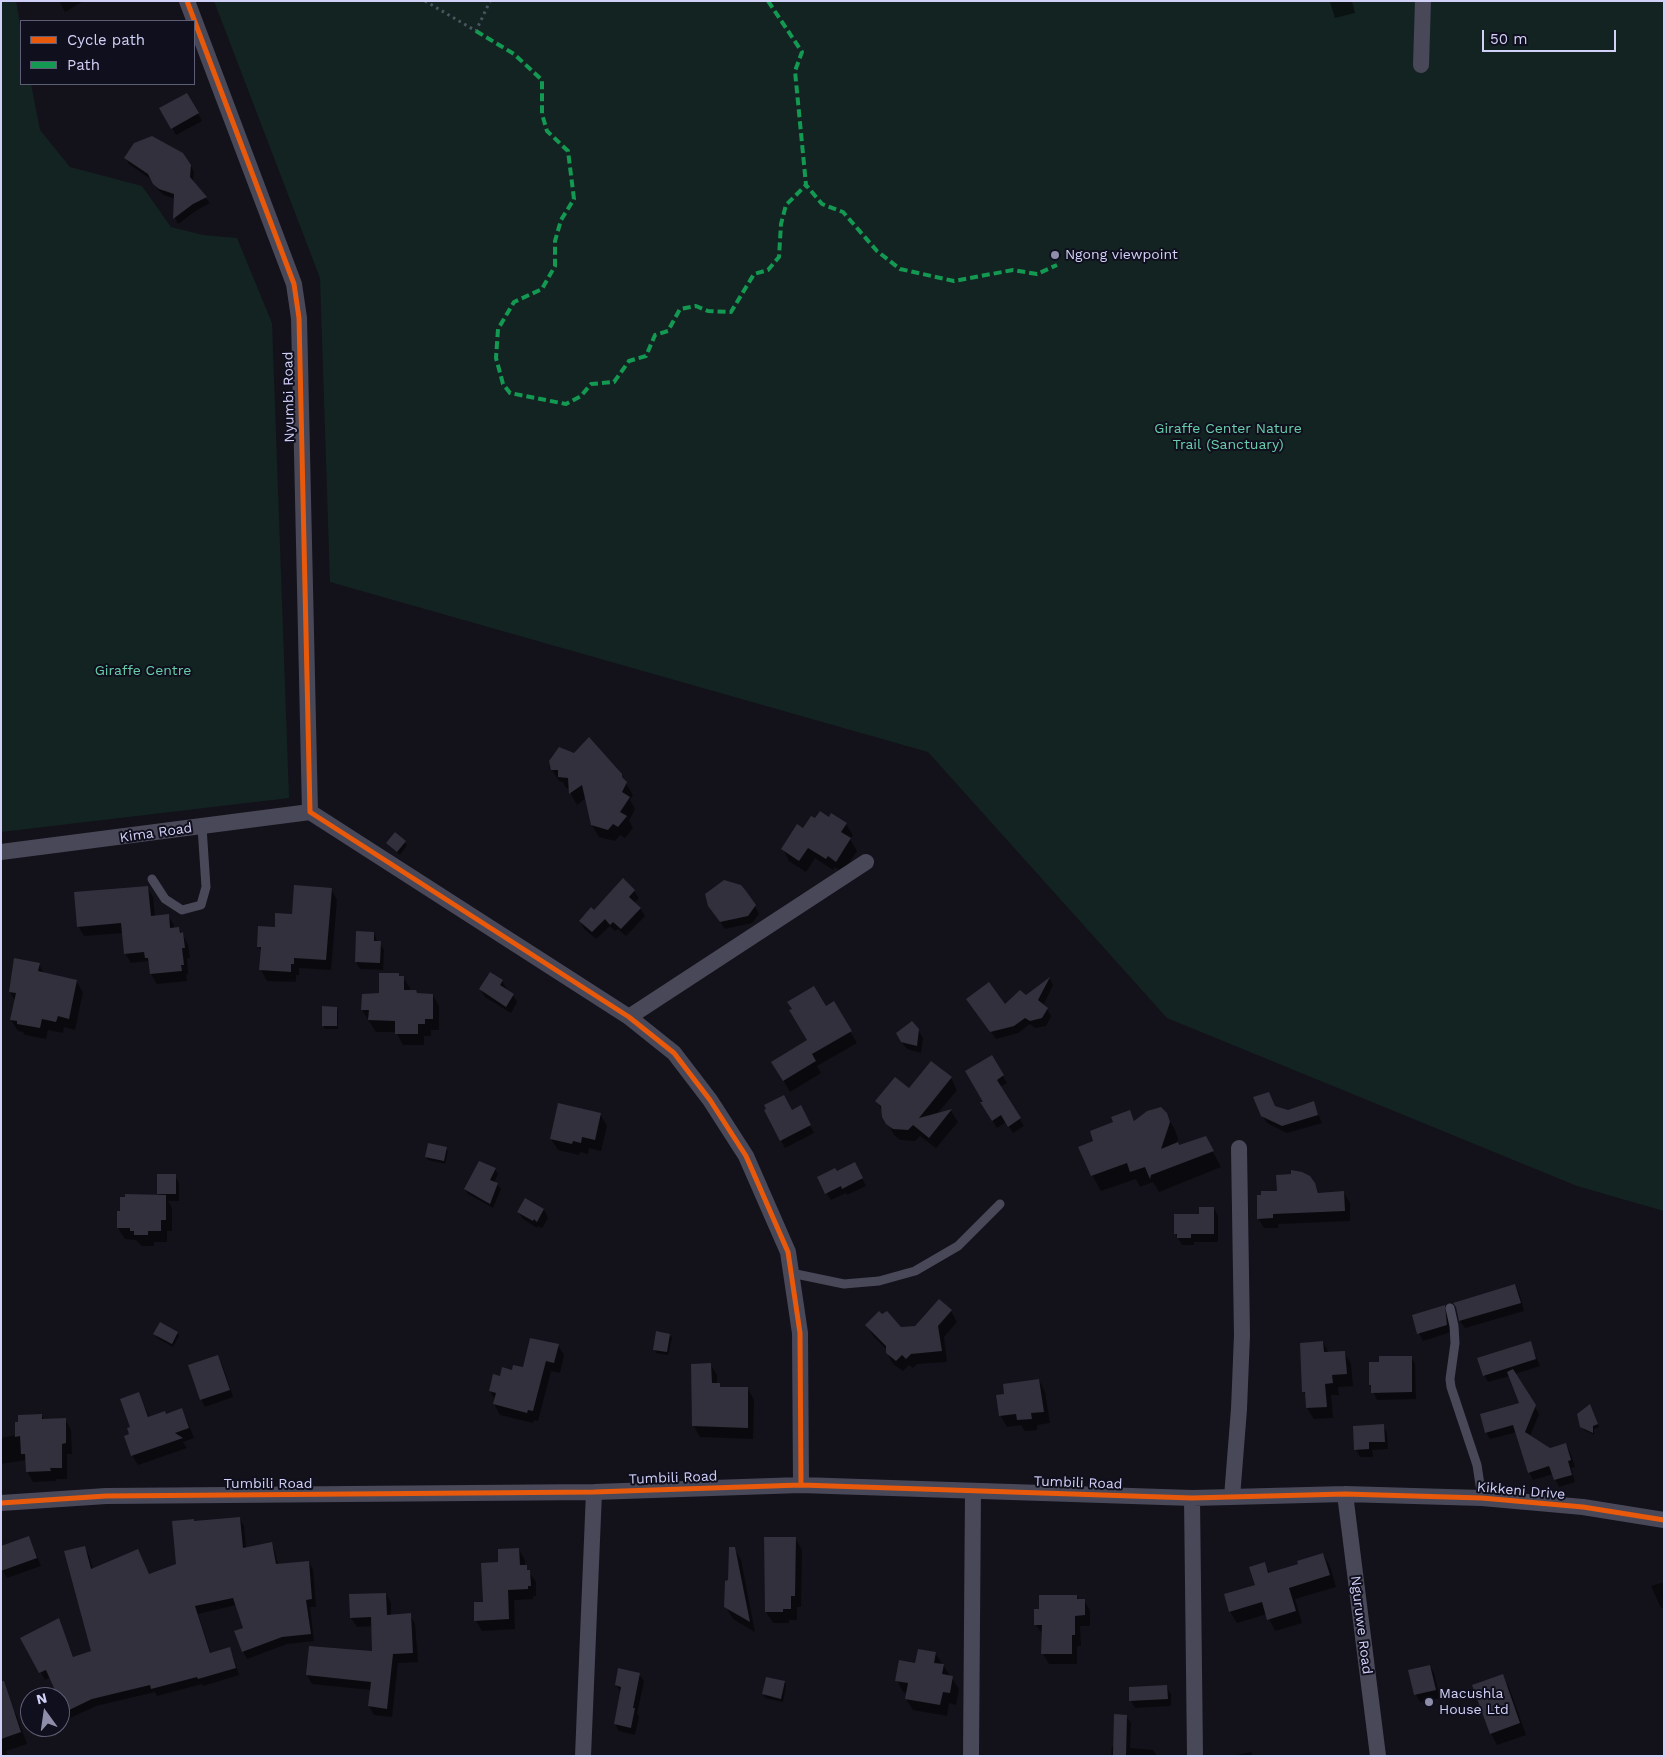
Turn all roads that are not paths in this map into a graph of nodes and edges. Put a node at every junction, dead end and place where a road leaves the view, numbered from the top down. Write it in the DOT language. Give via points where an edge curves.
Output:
graph roads {
  1 [pos="186,1"];
  2 [pos="1423,1"];
  3 [pos="193,20"];
  4 [pos="195,25"];
  5 [pos="1421,65"];
  6 [pos="310,812"];
  7 [pos="202,826"];
  8 [pos="1,852"];
  9 [pos="866,862"];
  10 [pos="152,880"];
  11 [pos="629,1017"];
  12 [pos="1239,1148"];
  13 [pos="1000,1204"];
  14 [pos="791,1273"];
  15 [pos="1450,1308"];
  16 [pos="801,1485"];
  17 [pos="973,1491"];
  18 [pos="594,1492"];
  19 [pos="1345,1494"];
  20 [pos="1232,1497"];
  21 [pos="1192,1498"];
  22 [pos="1482,1498"];
  23 [pos="1,1503"];
  24 [pos="1664,1520"];
  25 [pos="582,1756"];
  26 [pos="971,1756"];
  27 [pos="1195,1756"];
  28 [pos="1378,1756"];
  1 -- 3 [label="street, Nyumbi Road"];
  2 -- 5 [label="street"];
  4 -- 6 [label="street, Nyumbi Road" via="294,284 299,318"];
  6 -- 7 [label="street, Kima Road"];
  6 -- 11 [label="street"];
  7 -- 8 [label="street, Kima Road"];
  7 -- 10 [label="lane" via="206,887 201,905 182,910 165,899"];
  9 -- 11 [label="street"];
  11 -- 14 [label="street" via="674,1052 741,1148 788,1252"];
  12 -- 20 [label="street" via="1243,1290"];
  13 -- 14 [label="lane" via="958,1246 915,1271 878,1282 844,1284"];
  14 -- 16 [label="street" via="800,1333"];
  15 -- 22 [label="lane" via="1455,1343 1451,1387 1477,1465"];
  16 -- 17 [label="street, Tumbili Road"];
  16 -- 18 [label="street, Tumbili Road"];
  17 -- 21 [label="street, Tumbili Road"];
  17 -- 26 [label="street"];
  18 -- 23 [label="street, Tumbili Road" via="106,1496"];
  18 -- 25 [label="street"];
  19 -- 20 [label="street, Tumbili Road"];
  19 -- 22 [label="street, Kikkeni Drive"];
  19 -- 28 [label="street, Nguruwe Road"];
  20 -- 21 [label="street, Tumbili Road"];
  21 -- 27 [label="street"];
  22 -- 24 [label="street, Kikkeni Drive"];
}
